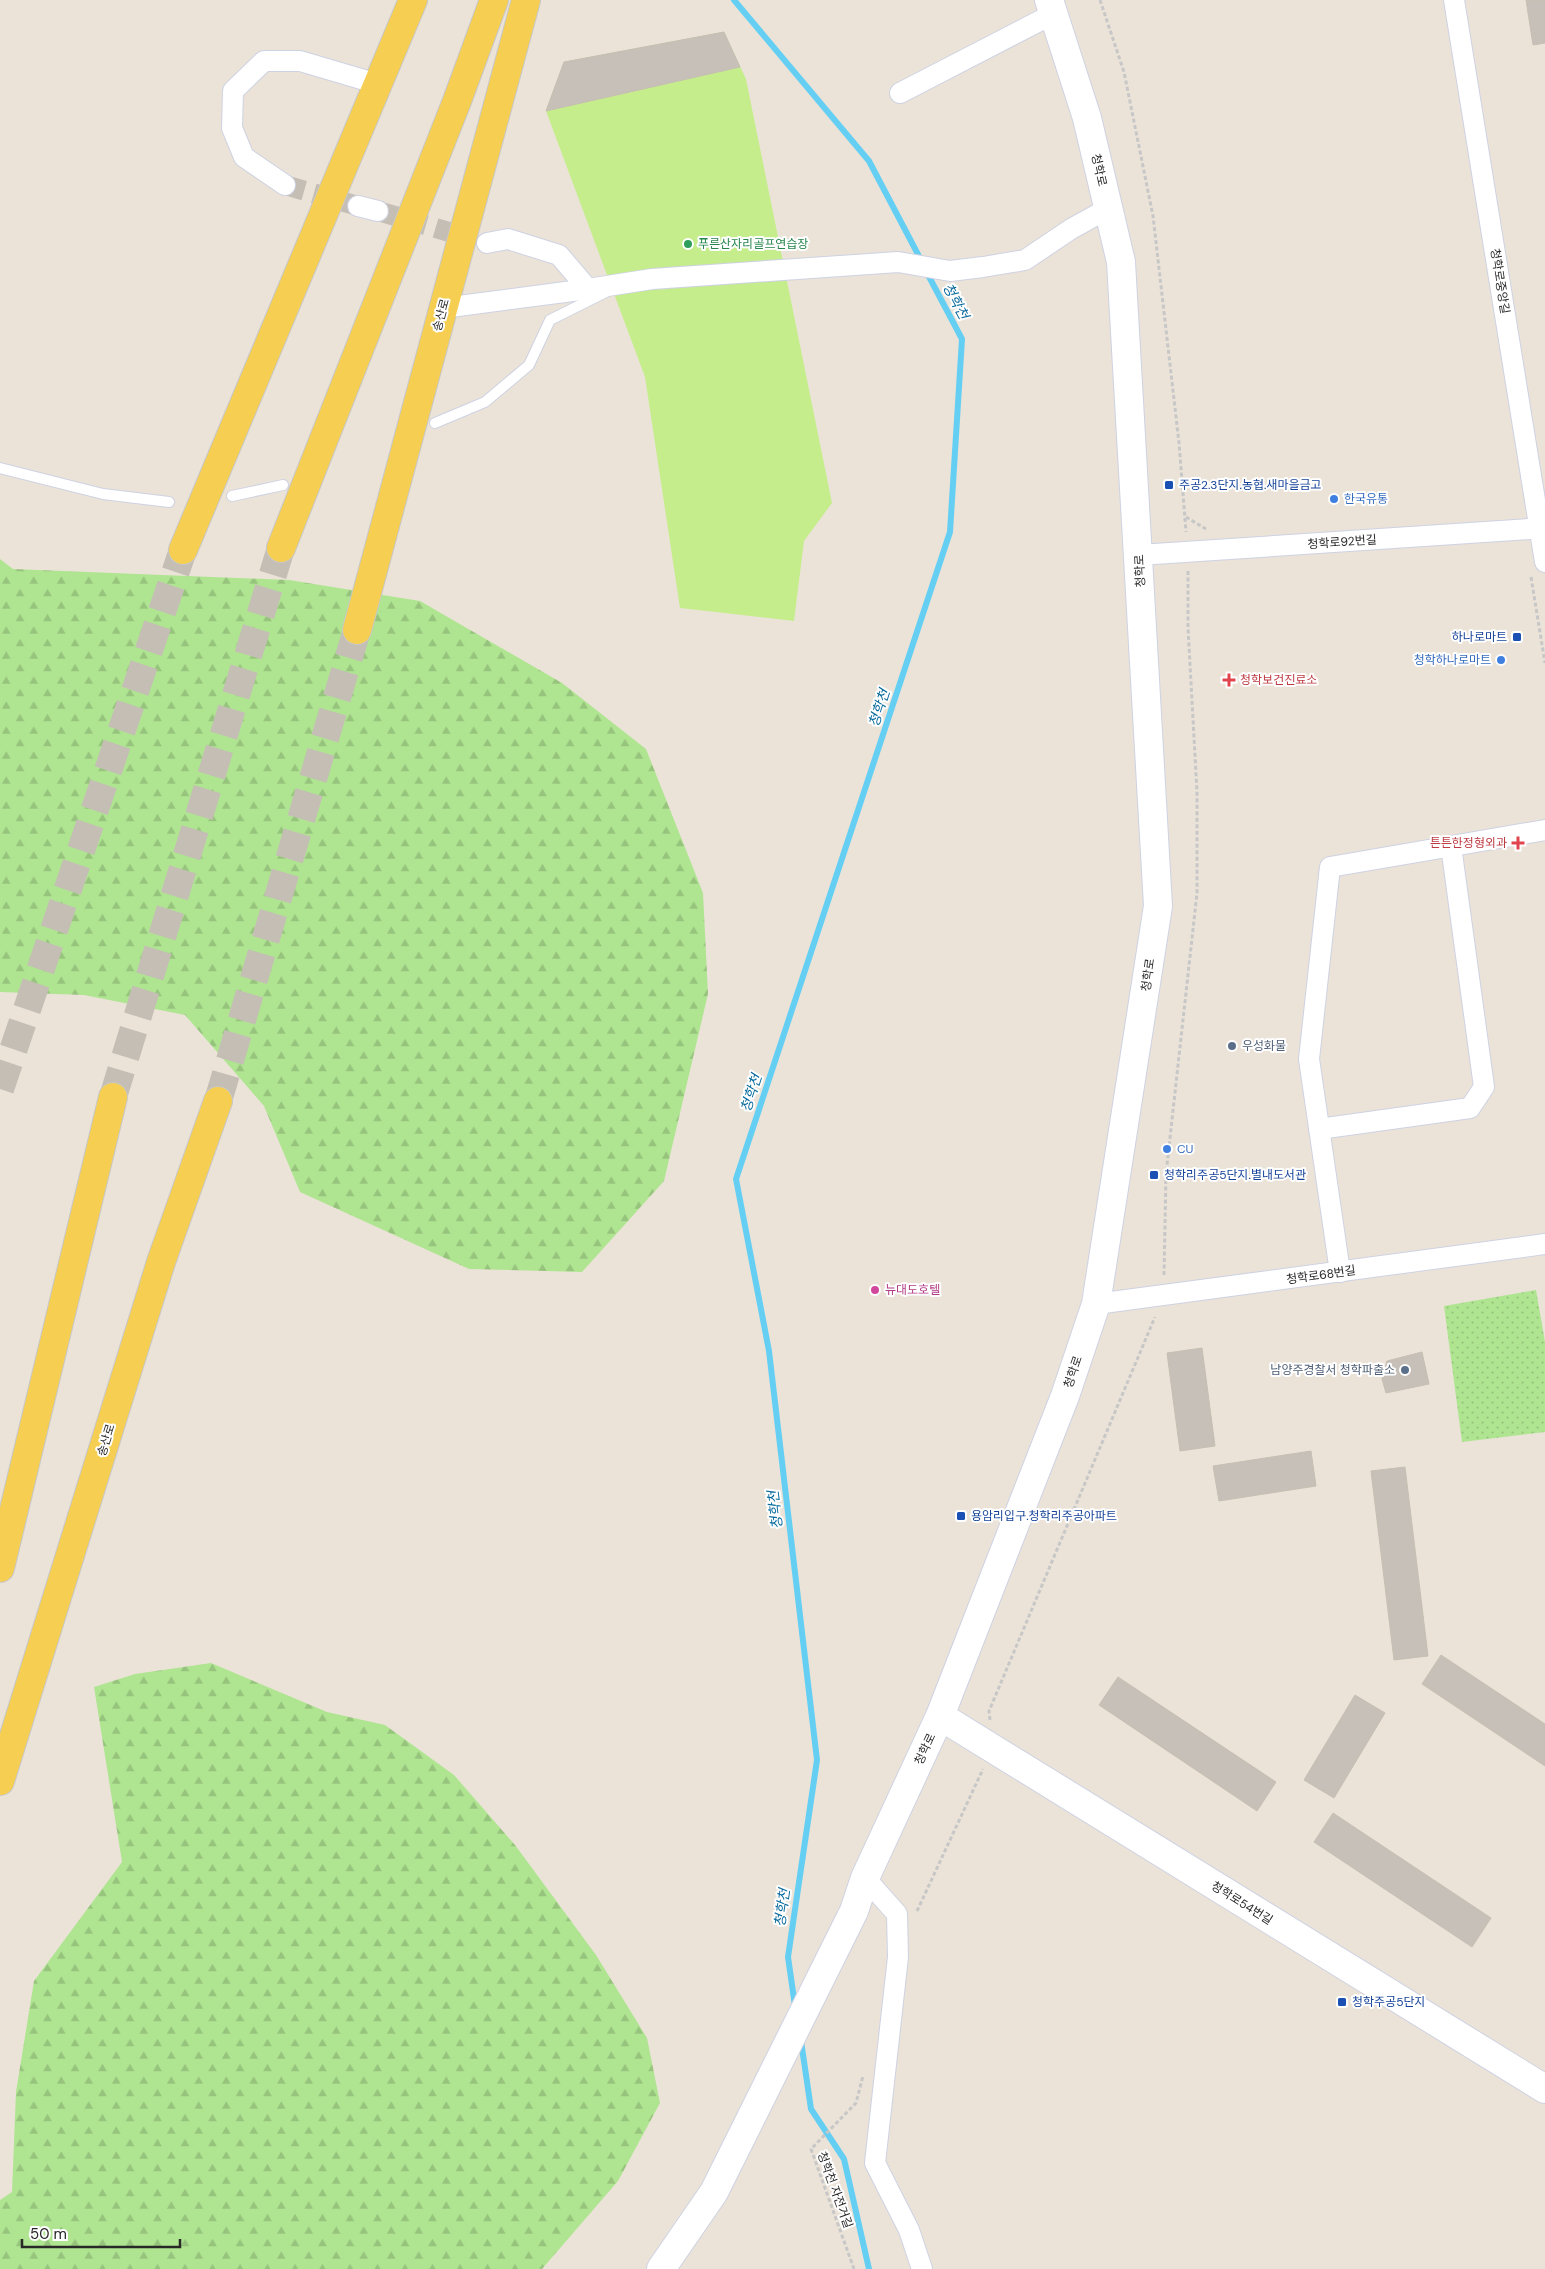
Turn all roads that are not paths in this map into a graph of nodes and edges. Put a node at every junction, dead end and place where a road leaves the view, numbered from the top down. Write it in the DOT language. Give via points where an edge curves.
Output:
graph roads {
  1 [pos="413,0"];
  2 [pos="494,0"];
  3 [pos="526,0"];
  4 [pos="1454,0"];
  5 [pos="1051,7"];
  6 [pos="378,84"];
  7 [pos="900,94"];
  8 [pos="285,185"];
  9 [pos="358,206"];
  10 [pos="1108,208"];
  11 [pos="378,211"];
  12 [pos="487,244"];
  13 [pos="625,283"];
  14 [pos="588,290"];
  15 [pos="443,308"];
  16 [pos="435,423"];
  17 [pos="0,468"];
  18 [pos="283,485"];
  19 [pos="232,496"];
  20 [pos="169,502"];
  21 [pos="1543,528"];
  22 [pos="281,548"];
  23 [pos="183,550"];
  24 [pos="1139,555"];
  25 [pos="1545,562"];
  26 [pos="357,630"];
  27 [pos="1545,830"];
  28 [pos="1451,846"];
  29 [pos="113,1097"];
  30 [pos="218,1101"];
  31 [pos="1320,1129"];
  32 [pos="1545,1244"];
  33 [pos="1340,1272"];
  34 [pos="1096,1304"];
  35 [pos="0,1568"];
  36 [pos="940,1716"];
  37 [pos="0,1781"];
  38 [pos="865,1878"];
  39 [pos="1545,2088"];
  40 [pos="661,2269"];
  41 [pos="922,2269"];
  1 -- 6 [label="main road"];
  2 -- 22 [label="main road"];
  3 -- 15 [label="main road, 송산로"];
  4 -- 21 [label="street, 청학로중앙길"];
  5 -- 7 [label="street"];
  5 -- 10 [label="street, 청학로" via="1087,118"];
  6 -- 8 [label="street" via="300,61 264,61 233,91 232,128 244,157"];
  6 -- 23 [label="main road"];
  9 -- 11 [label="street"];
  10 -- 13 [label="street" via="1025,260 950,270 898,262"];
  10 -- 24 [label="street, 청학로" via="1121,262"];
  12 -- 14 [label="street" via="508,240 559,256"];
  13 -- 14 [label="street"];
  13 -- 16 [label="lane" via="550,320 529,365 484,402"];
  14 -- 15 [label="street"];
  15 -- 26 [label="main road, 송산로"];
  17 -- 20 [label="lane" via="103,494"];
  18 -- 19 [label="lane"];
  21 -- 24 [label="street, 청학로92번길"];
  21 -- 25 [label="street, 청학로중앙길"];
  24 -- 34 [label="street, 청학로" via="1158,906"];
  27 -- 28 [label="street"];
  28 -- 31 [label="street" via="1330,868 1309,1059"];
  28 -- 31 [label="street" via="1484,1087 1470,1108"];
  29 -- 35 [label="main road"];
  30 -- 37 [label="main road, 송산로" via="161,1262"];
  31 -- 33 [label="street"];
  32 -- 33 [label="street, 청학로68번길"];
  33 -- 34 [label="street, 청학로68번길"];
  34 -- 36 [label="street, 청학로" via="1065,1396"];
  36 -- 38 [label="street, 청학로"];
  36 -- 39 [label="street, 청학로54번길"];
  38 -- 40 [label="street, 청학로" via="854,1911 714,2192"];
  38 -- 41 [label="street" via="897,1914 898,1957 875,2163 909,2230"];
}
